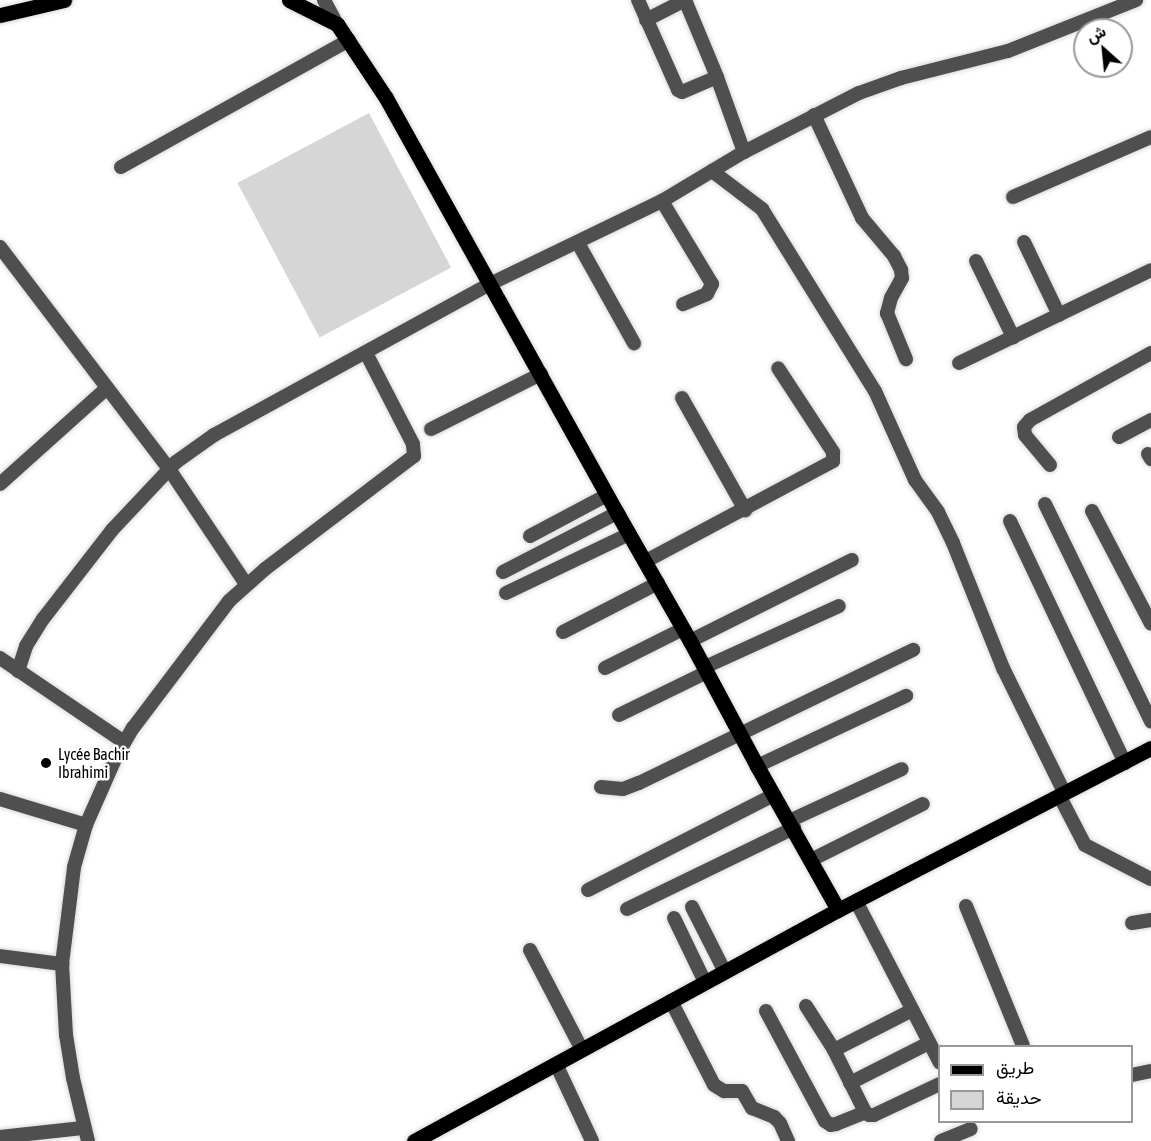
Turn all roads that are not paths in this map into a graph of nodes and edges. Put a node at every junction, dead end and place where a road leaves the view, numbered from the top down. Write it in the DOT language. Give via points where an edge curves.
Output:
graph roads {
  1 [pos="64,0"];
  2 [pos="289,0"];
  3 [pos="324,0"];
  4 [pos="638,0"];
  5 [pos="685,0"];
  6 [pos="1136,0"];
  7 [pos="0,15"];
  8 [pos="646,20"];
  9 [pos="337,24"];
  10 [pos="349,40"];
  11 [pos="717,77"];
  12 [pos="814,115"];
  13 [pos="1151,137"];
  14 [pos="744,152"];
  15 [pos="121,167"];
  16 [pos="712,171"];
  17 [pos="1013,197"];
  18 [pos="662,201"];
  19 [pos="1024,242"];
  20 [pos="578,243"];
  21 [pos="0,247"];
  22 [pos="976,261"];
  23 [pos="1150,273"];
  24 [pos="490,284"];
  25 [pos="683,304"];
  26 [pos="1059,315"];
  27 [pos="1013,337"];
  28 [pos="634,343"];
  29 [pos="366,353"];
  30 [pos="1151,353"];
  31 [pos="906,359"];
  32 [pos="959,363"];
  33 [pos="778,368"];
  34 [pos="541,374"];
  35 [pos="107,388"];
  36 [pos="682,398"];
  37 [pos="1151,420"];
  38 [pos="431,429"];
  39 [pos="1119,437"];
  40 [pos="1050,465"];
  41 [pos="169,469"];
  42 [pos="0,484"];
  43 [pos="607,495"];
  44 [pos="1045,504"];
  45 [pos="745,510"];
  46 [pos="1092,511"];
  47 [pos="617,513"];
  48 [pos="1010,521"];
  49 [pos="629,534"];
  50 [pos="530,536"];
  51 [pos="852,560"];
  52 [pos="646,561"];
  53 [pos="502,572"];
  54 [pos="658,583"];
  55 [pos="246,584"];
  56 [pos="506,593"];
  57 [pos="839,606"];
  58 [pos="1151,624"];
  59 [pos="563,632"];
  60 [pos="687,635"];
  61 [pos="913,650"];
  62 [pos="0,658"];
  63 [pos="605,668"];
  64 [pos="706,669"];
  65 [pos="18,671"];
  66 [pos="906,696"];
  67 [pos="619,715"];
  68 [pos="1151,721"];
  69 [pos="740,734"];
  70 [pos="124,742"];
  71 [pos="1151,748"];
  72 [pos="1125,763"];
  73 [pos="757,766"];
  74 [pos="902,769"];
  75 [pos="601,787"];
  76 [pos="774,795"];
  77 [pos="1062,795"];
  78 [pos="0,799"];
  79 [pos="923,804"];
  80 [pos="86,825"];
  81 [pos="792,825"];
  82 [pos="811,860"];
  83 [pos="1151,879"];
  84 [pos="588,890"];
  85 [pos="856,901"];
  86 [pos="966,906"];
  87 [pos="692,907"];
  88 [pos="627,909"];
  89 [pos="838,910"];
  90 [pos="674,918"];
  91 [pos="1151,920"];
  92 [pos="1132,923"];
  93 [pos="530,950"];
  94 [pos="0,956"];
  95 [pos="62,964"];
  96 [pos="725,972"];
  97 [pos="705,982"];
  98 [pos="671,1001"];
  99 [pos="806,1006"];
  100 [pos="912,1010"];
  101 [pos="766,1011"];
  102 [pos="929,1043"];
  103 [pos="1022,1045"];
  104 [pos="581,1048"];
  105 [pos="834,1050"];
  106 [pos="938,1061"];
  107 [pos="556,1064"];
  108 [pos="1151,1071"];
  109 [pos="1133,1075"];
  110 [pos="850,1083"];
  111 [pos="938,1084"];
  112 [pos="865,1112"];
  113 [pos="971,1131"];
  114 [pos="86,1134"];
  115 [pos="0,1137"];
  116 [pos="414,1141"];
  117 [pos="592,1141"];
  118 [pos="788,1141"];
  119 [pos="941,1141"];
  1 -- 7 [label="main road"];
  2 -- 9 [label="main road"];
  3 -- 9 [label="street"];
  4 -- 8 [label="street"];
  5 -- 8 [label="street"];
  5 -- 11 [label="street"];
  6 -- 12 [label="street" via="1008,51 902,78"];
  8 -- 11 [label="street" via="678,90 682,92"];
  9 -- 10 [label="main road"];
  10 -- 15 [label="street"];
  10 -- 24 [label="main road" via="386,98"];
  11 -- 14 [label="street"];
  12 -- 14 [label="street"];
  12 -- 31 [label="street" via="862,218 901,270 902,279 887,313"];
  13 -- 17 [label="street"];
  14 -- 16 [label="street"];
  16 -- 18 [label="street"];
  16 -- 77 [label="street" via="762,209 875,391 915,480 938,512 953,543 1003,668"];
  18 -- 20 [label="street"];
  18 -- 25 [label="street" via="712,284 707,294"];
  19 -- 26 [label="street"];
  20 -- 24 [label="street"];
  20 -- 28 [label="street"];
  21 -- 35 [label="street"];
  22 -- 27 [label="street"];
  23 -- 26 [label="street"];
  24 -- 29 [label="street"];
  24 -- 34 [label="main road"];
  26 -- 27 [label="street"];
  27 -- 32 [label="street"];
  29 -- 41 [label="street" via="214,435"];
  29 -- 55 [label="street" via="415,447 414,456"];
  30 -- 40 [label="street" via="1030,420 1024,428 1025,435"];
  33 -- 45 [label="street" via="833,452 833,460"];
  34 -- 38 [label="street"];
  34 -- 43 [label="main road"];
  35 -- 41 [label="street"];
  35 -- 42 [label="street"];
  36 -- 45 [label="street"];
  37 -- 39 [label="street"];
  41 -- 55 [label="street"];
  41 -- 65 [label="street" via="112,530 64,590 26,646"];
  43 -- 47 [label="main road"];
  43 -- 50 [label="street"];
  44 -- 68 [label="street"];
  45 -- 52 [label="street"];
  46 -- 58 [label="street"];
  47 -- 49 [label="main road"];
  47 -- 53 [label="street"];
  48 -- 72 [label="street"];
  49 -- 52 [label="main road"];
  49 -- 56 [label="street"];
  51 -- 60 [label="street"];
  52 -- 54 [label="main road"];
  54 -- 59 [label="street"];
  54 -- 60 [label="main road"];
  55 -- 70 [label="street" via="160,690"];
  57 -- 64 [label="street"];
  60 -- 63 [label="street"];
  60 -- 64 [label="main road"];
  61 -- 69 [label="street"];
  62 -- 65 [label="street"];
  64 -- 67 [label="street"];
  64 -- 69 [label="main road"];
  65 -- 70 [label="street"];
  66 -- 73 [label="street"];
  69 -- 73 [label="main road"];
  69 -- 75 [label="street" via="624,789"];
  70 -- 80 [label="street"];
  71 -- 72 [label="main road"];
  72 -- 77 [label="main road"];
  73 -- 76 [label="main road"];
  74 -- 81 [label="street"];
  76 -- 81 [label="main road"];
  76 -- 84 [label="street"];
  77 -- 83 [label="street" via="1085,845"];
  77 -- 85 [label="main road"];
  78 -- 80 [label="street"];
  79 -- 82 [label="street"];
  80 -- 95 [label="street" via="74,867"];
  81 -- 82 [label="main road"];
  81 -- 88 [label="street"];
  82 -- 89 [label="main road"];
  85 -- 89 [label="main road"];
  85 -- 100 [label="street"];
  86 -- 103 [label="street"];
  87 -- 96 [label="street"];
  89 -- 96 [label="main road"];
  90 -- 97 [label="street"];
  91 -- 92 [label="street"];
  93 -- 104 [label="street"];
  94 -- 95 [label="street"];
  95 -- 114 [label="street" via="66,1035"];
  96 -- 97 [label="main road"];
  97 -- 98 [label="main road"];
  98 -- 104 [label="main road"];
  98 -- 118 [label="street" via="714,1085 724,1091 741,1091 752,1108 780,1123"];
  99 -- 105 [label="street"];
  100 -- 102 [label="street"];
  100 -- 105 [label="street"];
  101 -- 112 [label="street" via="825,1121 836,1124"];
  102 -- 106 [label="street"];
  102 -- 110 [label="street"];
  104 -- 107 [label="main road"];
  105 -- 110 [label="street"];
  107 -- 116 [label="main road"];
  107 -- 117 [label="street"];
  108 -- 109 [label="street"];
  110 -- 112 [label="street"];
  111 -- 112 [label="street" via="874,1115"];
  113 -- 119 [label="street"];
  114 -- 115 [label="street"];
}
